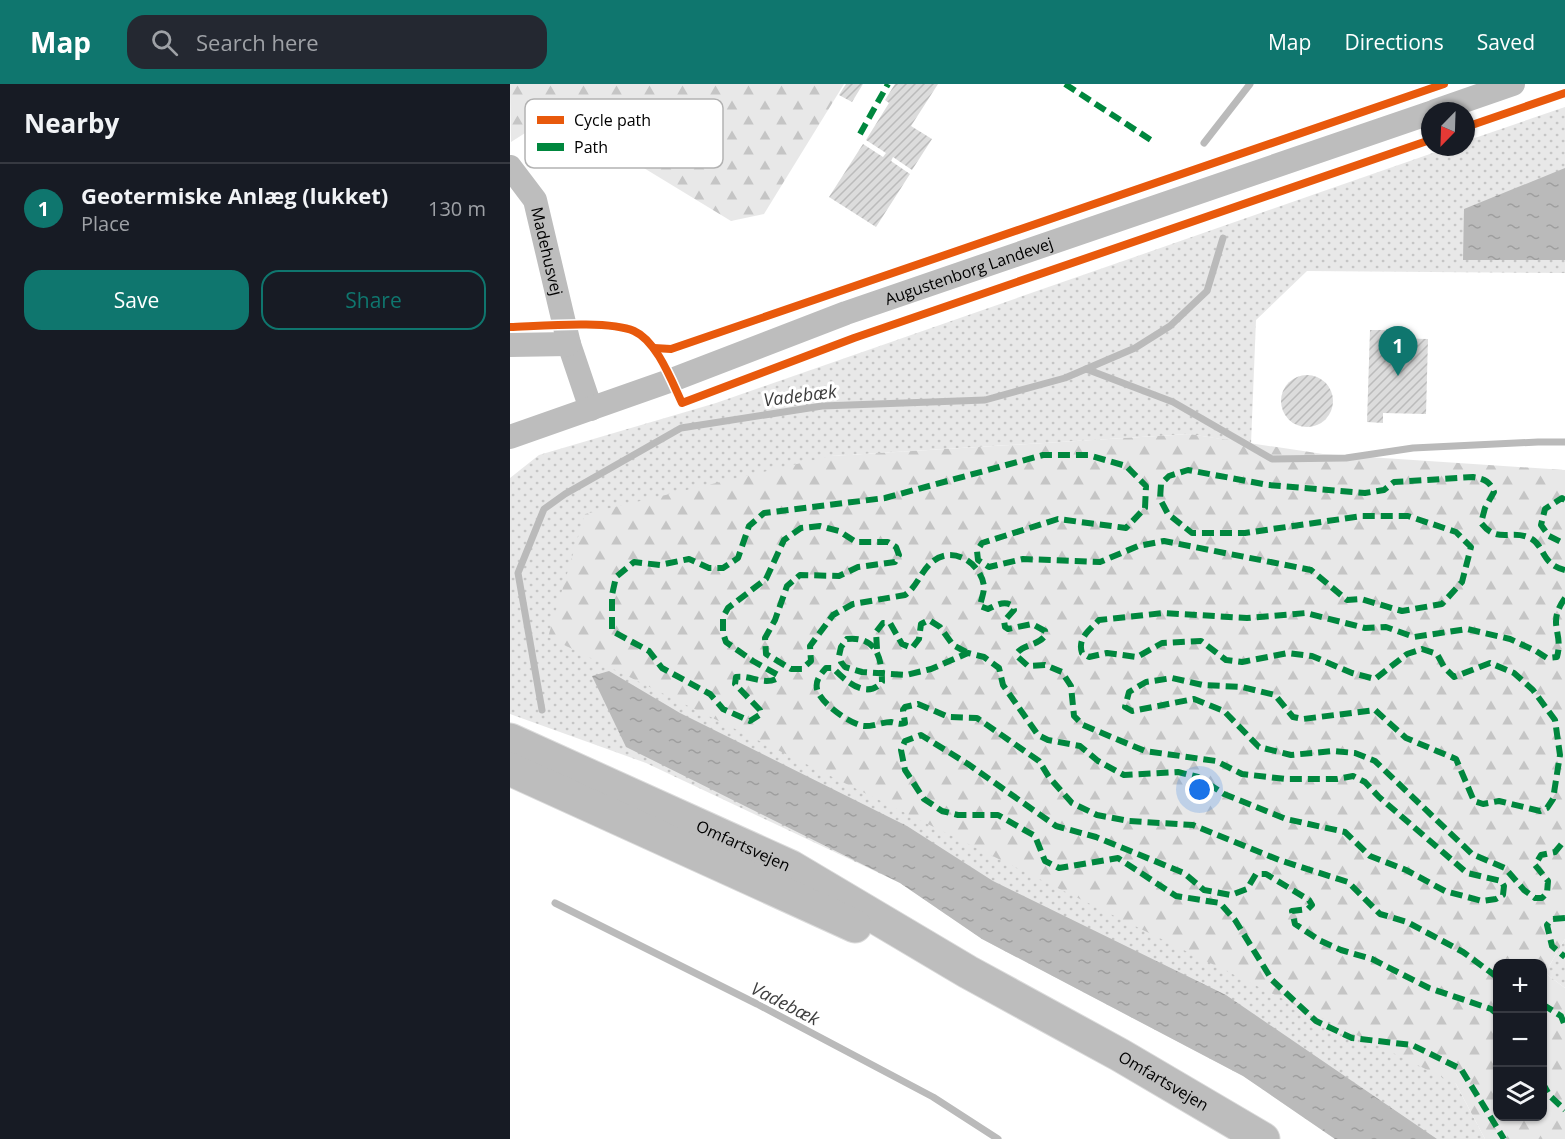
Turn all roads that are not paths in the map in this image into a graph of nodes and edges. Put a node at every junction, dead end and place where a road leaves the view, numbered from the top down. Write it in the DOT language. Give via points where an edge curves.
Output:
graph roads {
  1 [pos="1513,84"];
  2 [pos="1461,102"];
  3 [pos="1421,116"];
  4 [pos="510,167"];
  5 [pos="569,344"];
  6 [pos="510,345"];
  7 [pos="591,409"];
  8 [pos="510,437"];
  9 [pos="510,741"];
  10 [pos="510,769"];
  11 [pos="968,972"];
  12 [pos="1263,1139"];
  1 -- 2 [label="street"];
  3 -- 7 [label="street, Augustenborg Landevej" via="846,313"];
  4 -- 5 [label="street, Madehusvej" via="535,200"];
  5 -- 6 [label="street"];
  5 -- 7 [label="street, Madehusvej"];
  7 -- 8 [label="street, Augustenborg Landevej"];
  9 -- 11 [label="highway, Omfartsvejen" via="790,867"];
  10 -- 11 [label="highway, Omfartsvejen" via="833,917"];
  11 -- 12 [label="highway, Omfartsvejen"];
}
